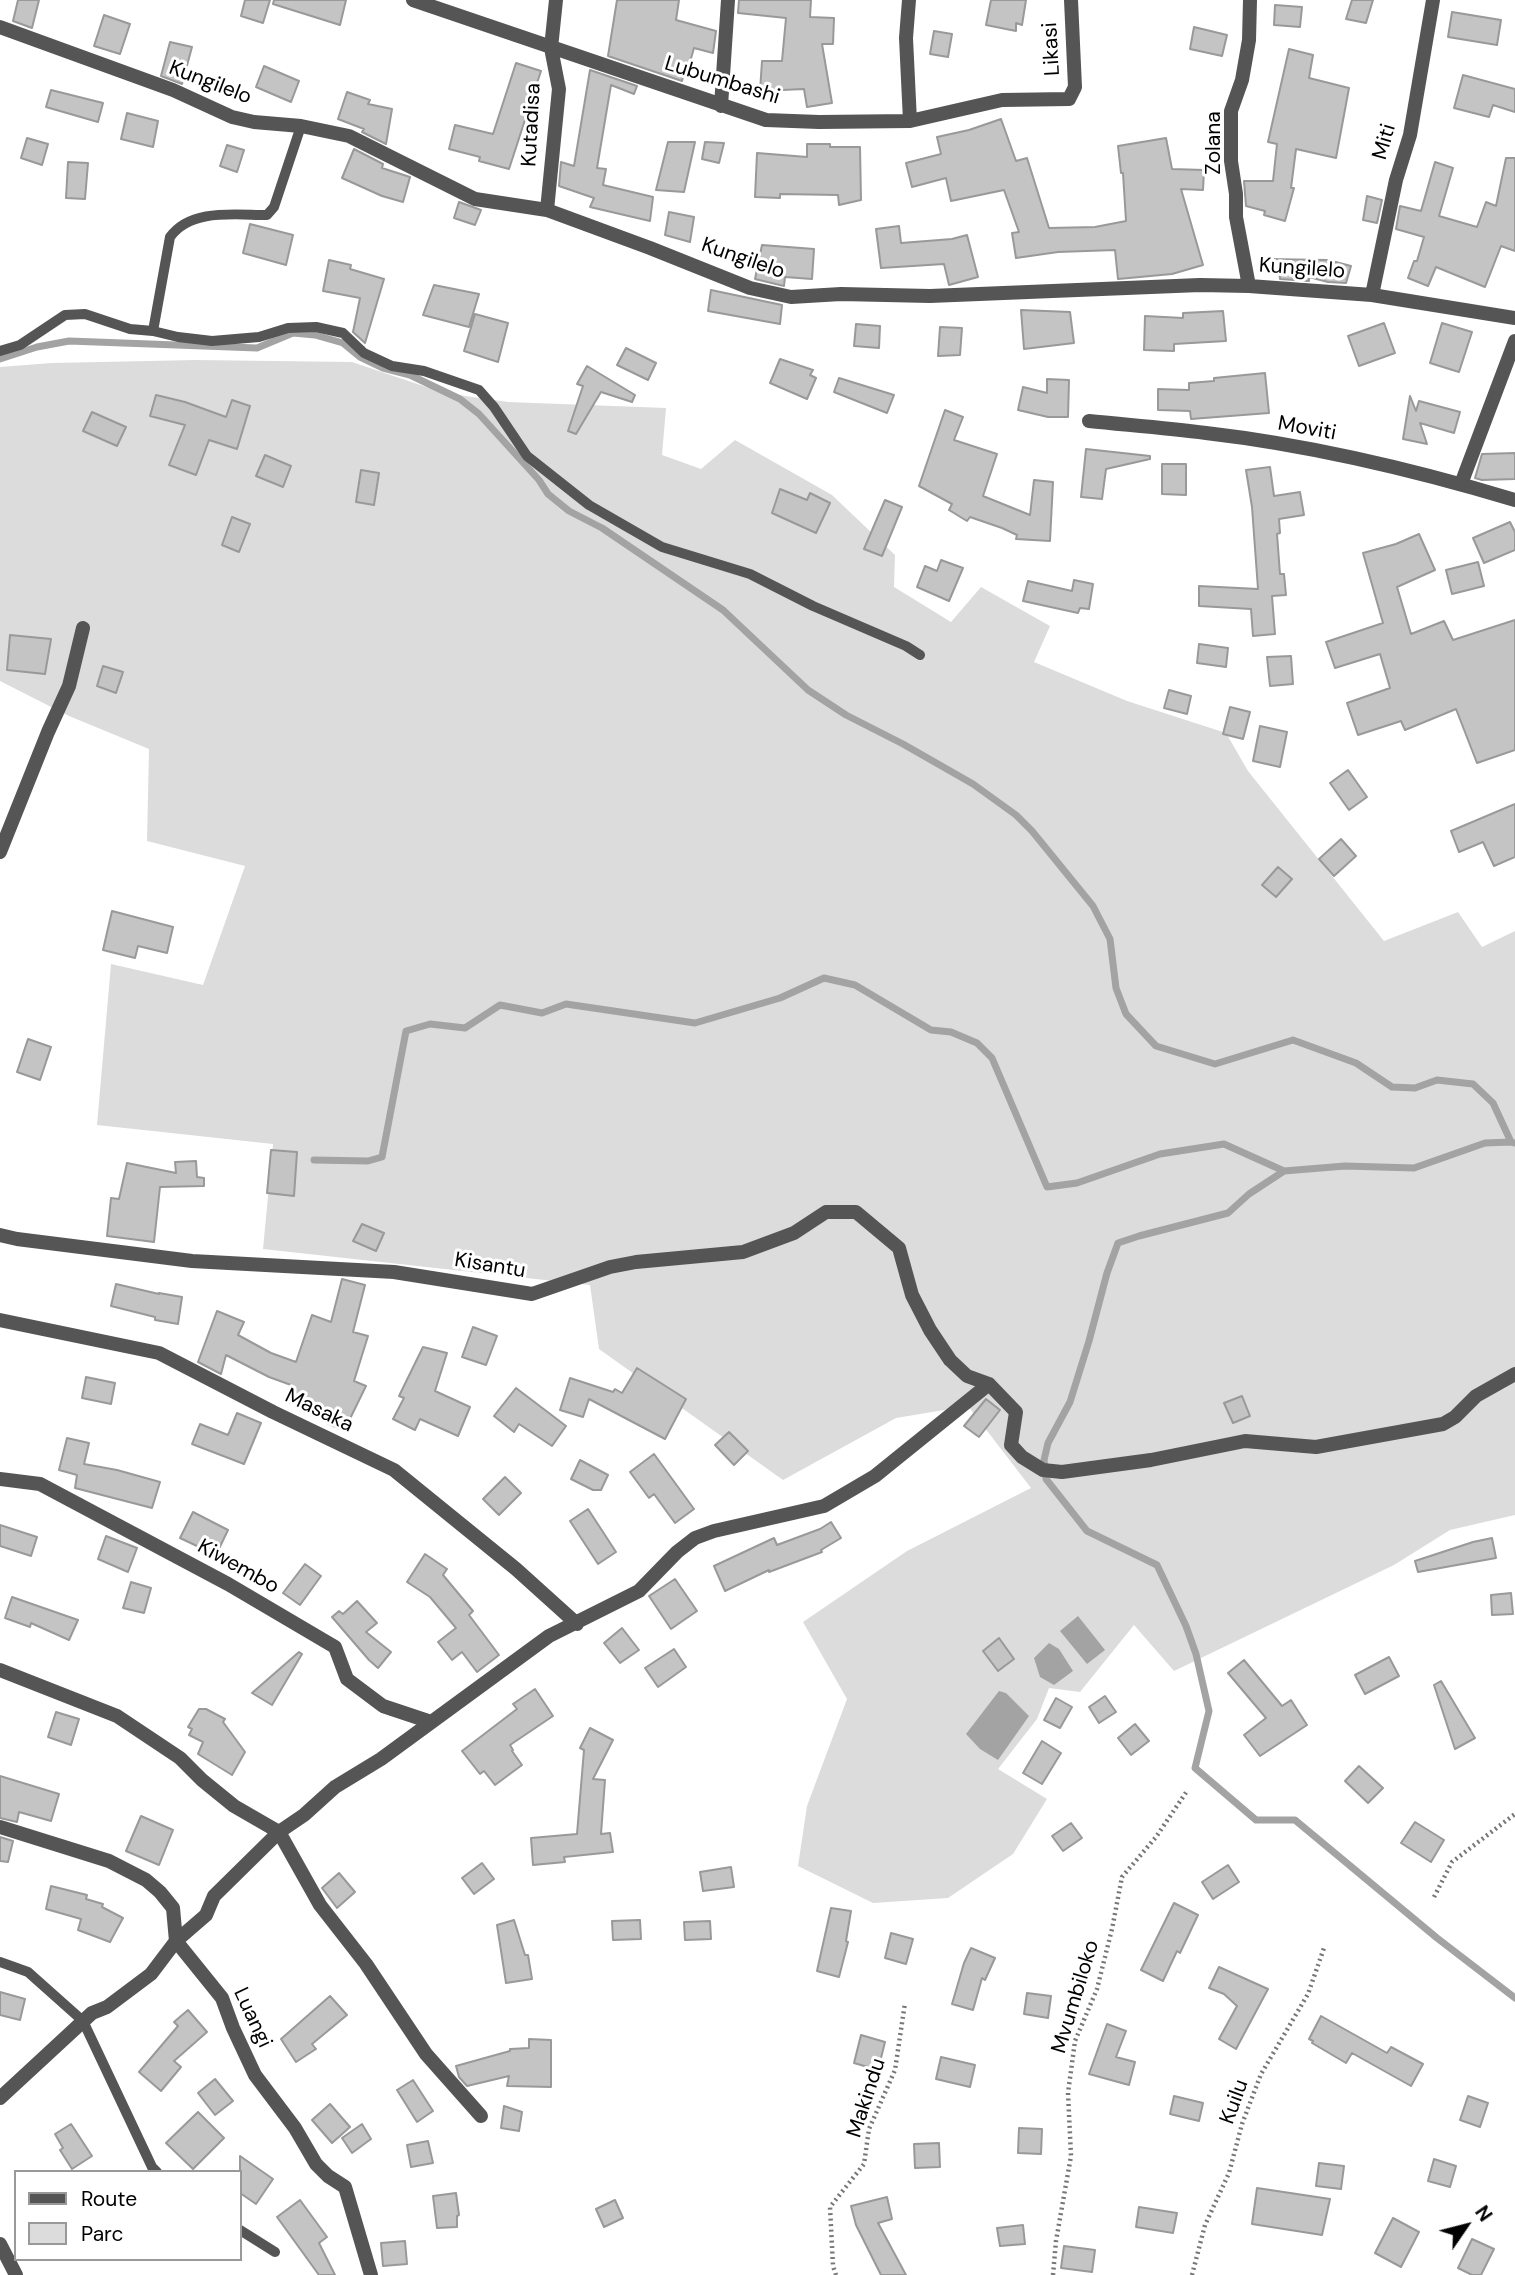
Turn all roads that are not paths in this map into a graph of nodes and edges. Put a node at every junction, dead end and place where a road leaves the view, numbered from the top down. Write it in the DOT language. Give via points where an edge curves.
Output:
graph roads {
  1 [pos="413,0"];
  2 [pos="556,0"];
  3 [pos="728,0"];
  4 [pos="909,0"];
  5 [pos="1071,0"];
  6 [pos="1250,0"];
  7 [pos="1433,0"];
  8 [pos="0,27"];
  9 [pos="551,48"];
  10 [pos="1071,96"];
  11 [pos="721,106"];
  12 [pos="910,121"];
  13 [pos="301,126"];
  14 [pos="547,210"];
  15 [pos="1249,286"];
  16 [pos="1372,295"];
  17 [pos="1515,318"];
  18 [pos="153,331"];
  19 [pos="1515,341"];
  20 [pos="0,351"];
  21 [pos="1088,421"];
  22 [pos="1461,484"];
  23 [pos="1515,500"];
  24 [pos="83,628"];
  25 [pos="920,655"];
  26 [pos="0,852"];
  27 [pos="0,1235"];
  28 [pos="0,1320"];
  29 [pos="1515,1374"];
  30 [pos="989,1384"];
  31 [pos="0,1479"];
  32 [pos="577,1624"];
  33 [pos="0,1670"];
  34 [pos="431,1722"];
  35 [pos="0,1827"];
  36 [pos="279,1832"];
  37 [pos="176,1941"];
  38 [pos="0,1962"];
  39 [pos="83,2021"];
  40 [pos="0,2098"];
  41 [pos="481,2116"];
  42 [pos="155,2170"];
  43 [pos="242,2231"];
  44 [pos="0,2244"];
  45 [pos="275,2252"];
  46 [pos="16,2275"];
  47 [pos="371,2275"];
  1 -- 9 [label="street, Lubumbashi"];
  2 -- 9 [label="street, Kutadisa"];
  3 -- 11 [label="street"];
  4 -- 12 [label="street"];
  5 -- 10 [label="street, Likasi" via="1075,87"];
  6 -- 15 [label="street, Zolana" via="1249,40 1231,111 1236,217"];
  7 -- 16 [label="street, Miti" via="1410,135"];
  8 -- 13 [label="street, Kungilelo" via="173,90 232,117"];
  9 -- 11 [label="street, Lubumbashi"];
  9 -- 14 [label="street, Kutadisa" via="558,89"];
  10 -- 12 [label="street, Lubumbashi" via="1002,100"];
  11 -- 12 [label="street, Lubumbashi" via="766,120"];
  13 -- 14 [label="street, Kungilelo" via="349,136 475,199"];
  13 -- 18 [label="lane" via="274,207 267,215 195,218 178,226 170,237"];
  14 -- 15 [label="street, Kungilelo" via="750,288 791,297"];
  15 -- 16 [label="street, Kungilelo"];
  16 -- 17 [label="street, Kungilelo"];
  18 -- 20 [label="lane" via="130,329 85,314 65,315 20,345"];
  18 -- 25 [label="lane" via="212,341 316,327 343,333 364,353 392,366 425,371 479,390 527,456 589,505 662,547 750,574"];
  19 -- 22 [label="street"];
  21 -- 22 [label="street, Moviti" via="1208,433 1325,453"];
  22 -- 23 [label="street, Moviti"];
  24 -- 26 [label="street" via="69,686"];
  27 -- 30 [label="street, Kisantu" via="192,1261 394,1272 532,1294 610,1267 743,1252 794,1233 826,1212 856,1212 899,1248 912,1295 950,1360 967,1376"];
  28 -- 32 [label="street, Masaka" via="159,1353 394,1470"];
  29 -- 30 [label="street, Kisantu" via="1476,1396 1443,1424 1316,1447 1245,1441 1062,1472 1043,1470 1011,1445 1016,1412"];
  30 -- 32 [label="street" via="865,1482 824,1506 695,1538 639,1591"];
  31 -- 34 [label="street, Kiwembo" via="40,1484 228,1584 335,1647 347,1679 383,1706"];
  32 -- 34 [label="street" via="549,1636"];
  33 -- 36 [label="street" via="117,1716 180,1758 234,1806"];
  34 -- 36 [label="street" via="335,1787"];
  35 -- 37 [label="street" via="108,1861 146,1880 173,1908"];
  36 -- 37 [label="street" via="214,1896 206,1916"];
  36 -- 41 [label="street" via="320,1905 426,2054"];
  37 -- 39 [label="street" via="151,1974"];
  37 -- 47 [label="street, Luangi" via="222,1998 255,2075 316,2164 345,2187"];
  38 -- 39 [label="lane" via="28,1972"];
  39 -- 40 [label="street"];
  39 -- 42 [label="lane"];
  43 -- 45 [label="lane"];
  44 -- 46 [label="street"];
}
